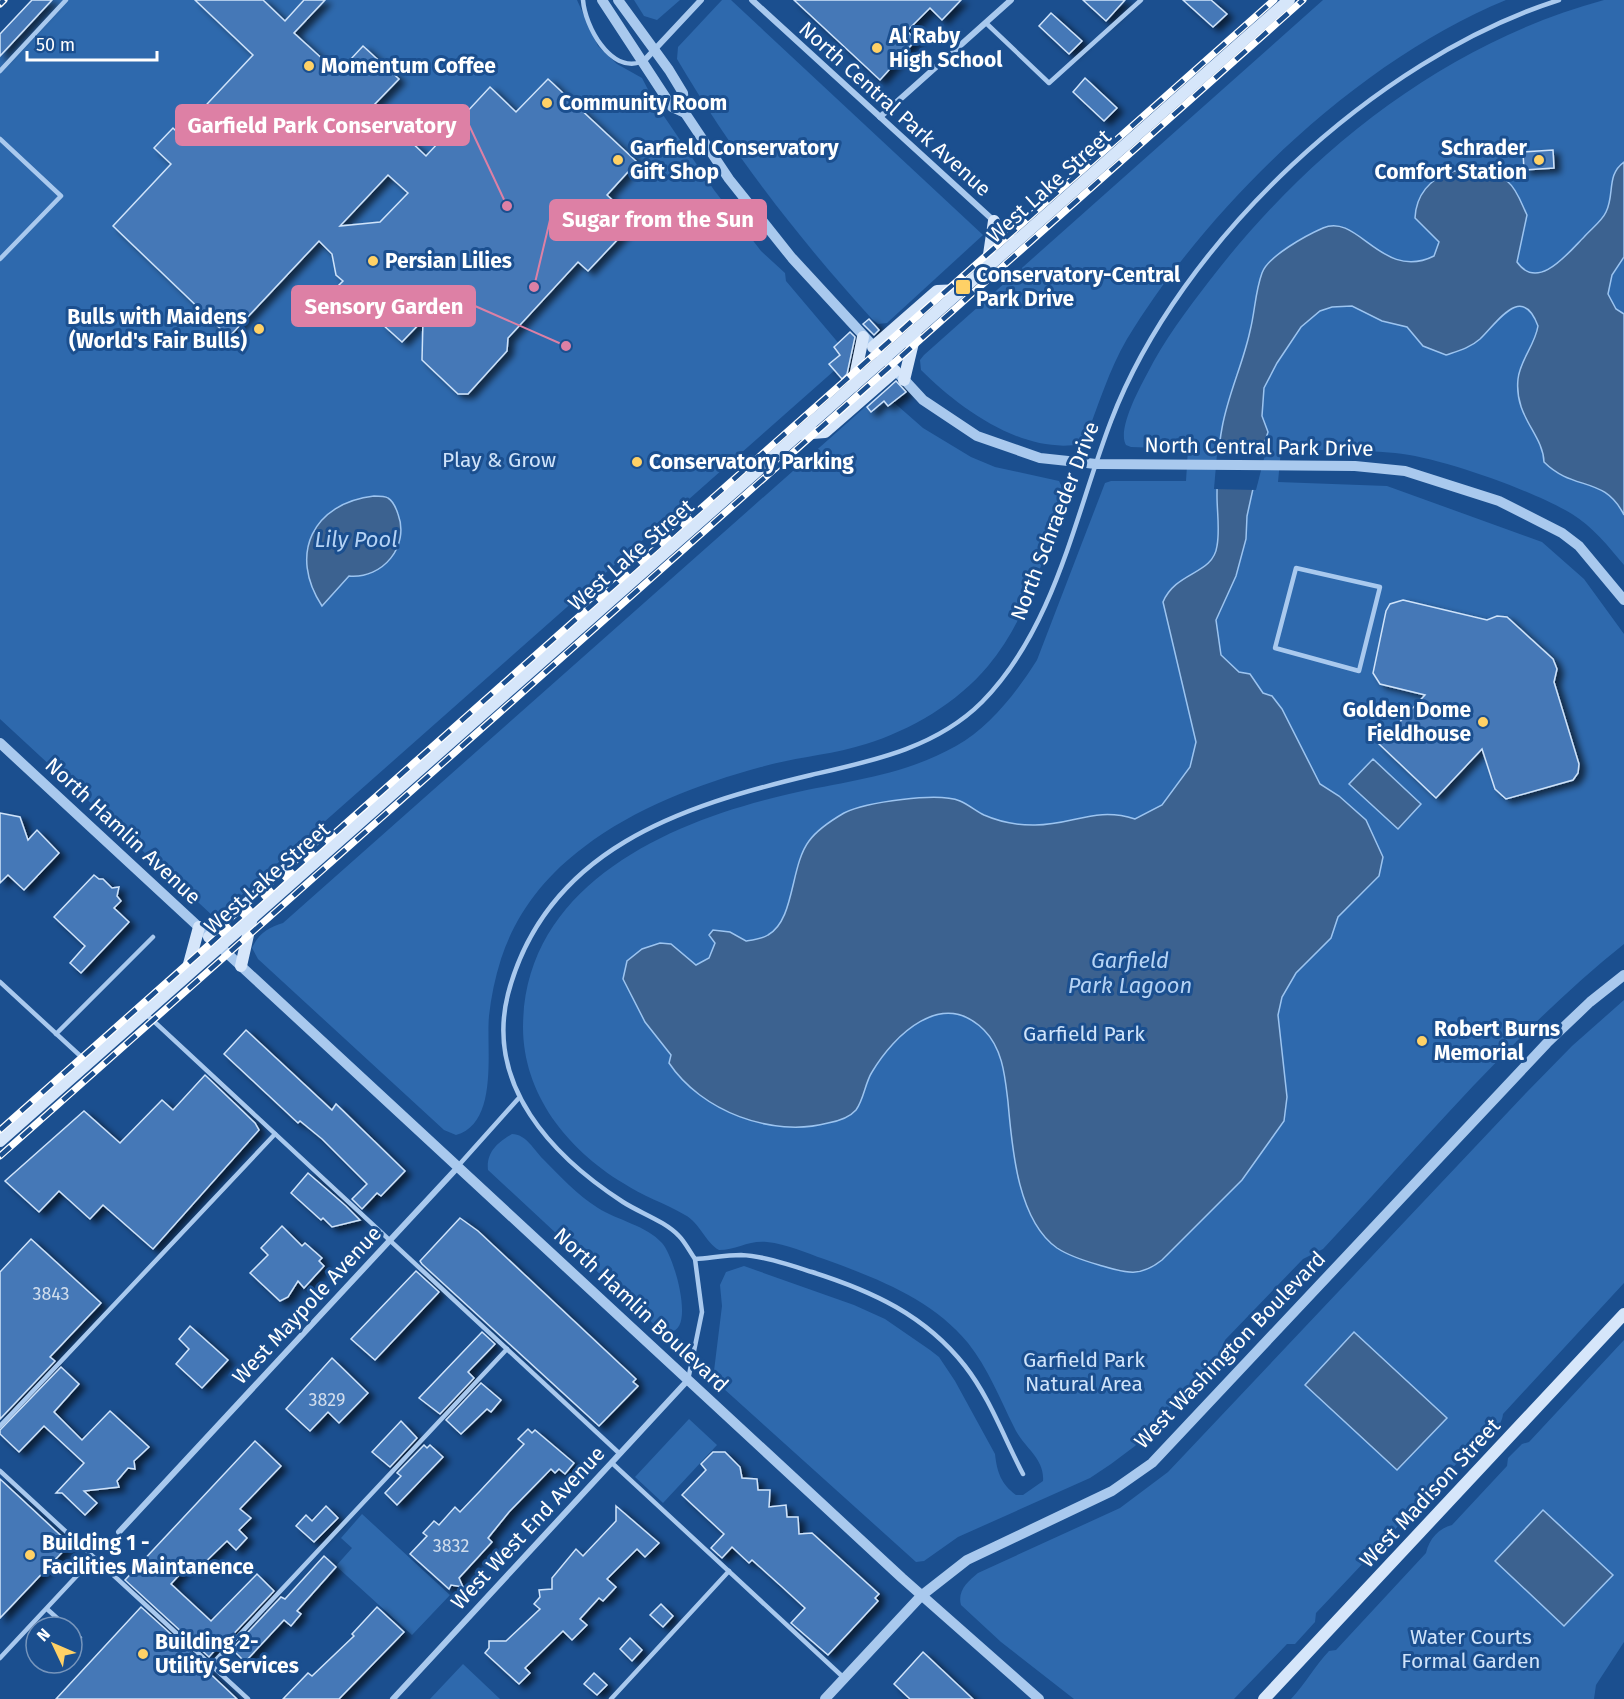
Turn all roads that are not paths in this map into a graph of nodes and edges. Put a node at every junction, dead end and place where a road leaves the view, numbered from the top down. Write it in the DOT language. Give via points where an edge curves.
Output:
graph roads {
  1 [pos="66,0"];
  2 [pos="583,0"];
  3 [pos="602,0"];
  4 [pos="618,0"];
  5 [pos="702,0"];
  6 [pos="752,0"];
  7 [pos="1011,0"];
  8 [pos="1141,0"];
  9 [pos="1289,0"];
  10 [pos="1559,0"];
  11 [pos="986,23"];
  12 [pos="654,49"];
  13 [pos="643,62"];
  14 [pos="0,70"];
  15 [pos="685,113"];
  16 [pos="880,117"];
  17 [pos="0,139"];
  18 [pos="994,221"];
  19 [pos="1016,241"];
  20 [pos="0,259"];
  21 [pos="987,268"];
  22 [pos="961,290"];
  23 [pos="916,330"];
  24 [pos="862,337"];
  25 [pos="873,347"];
  26 [pos="884,359"];
  27 [pos="895,371"];
  28 [pos="904,380"];
  29 [pos="853,386"];
  30 [pos="799,434"];
  31 [pos="1096,464"];
  32 [pos="1380,587"];
  33 [pos="1624,600"];
  34 [pos="0,743"];
  35 [pos="319,858"];
  36 [pos="252,917"];
  37 [pos="199,927"];
  38 [pos="153,937"];
  39 [pos="209,937"];
  40 [pos="219,946"];
  41 [pos="241,966"];
  42 [pos="186,975"];
  43 [pos="1624,975"];
  44 [pos="0,982"];
  45 [pos="144,1013"];
  46 [pos="56,1034"];
  47 [pos="87,1063"];
  48 [pos="518,1099"];
  49 [pos="275,1134"];
  50 [pos="0,1141"];
  51 [pos="458,1167"];
  52 [pos="390,1240"];
  53 [pos="695,1259"];
  54 [pos="1624,1314"];
  55 [pos="507,1348"];
  56 [pos="688,1380"];
  57 [pos="0,1426"];
  58 [pos="620,1454"];
  59 [pos="612,1463"];
  60 [pos="0,1471"];
  61 [pos="1023,1474"];
  62 [pos="119,1532"];
  63 [pos="86,1566"];
  64 [pos="729,1571"];
  65 [pos="921,1596"];
  66 [pos="47,1609"];
  67 [pos="54,1615"];
  68 [pos="0,1658"];
  69 [pos="211,1665"];
  70 [pos="844,1678"];
  71 [pos="828,1698"];
  72 [pos="248,1699"];
  73 [pos="393,1699"];
  74 [pos="611,1699"];
  75 [pos="1039,1699"];
  76 [pos="1264,1699"];
  1 -- 14 [label="lane"];
  2 -- 13 [label="lane" via="591,29 602,46 619,60 633,65"];
  3 -- 13 [label="street"];
  4 -- 12 [label="street"];
  5 -- 12 [label="street"];
  6 -- 16 [label="street, North Central Park Avenue"];
  7 -- 11 [label="street"];
  8 -- 11 [label="lane" via="1049,83"];
  9 -- 19 [label="main road, West Lake Street"];
  10 -- 31 [label="lane, North Schraeder Drive" via="1426,62 1369,100 1316,143 1268,190 1224,236 1131,370"];
  11 -- 16 [label="street"];
  12 -- 13 [label="street"];
  12 -- 15 [label="street" via="683,93"];
  13 -- 15 [label="street" via="672,107"];
  15 -- 24 [label="street, North Central Park Drive" via="729,179"];
  16 -- 18 [label="street, North Central Park Avenue"];
  17 -- 20 [label="lane" via="61,196"];
  18 -- 19 [label="street, North Central Park Avenue"];
  18 -- 21 [label="main road"];
  19 -- 21 [label="main road, West Lake Street"];
  21 -- 22 [label="main road, West Lake Street"];
  22 -- 23 [label="main road, West Lake Street"];
  22 -- 25 [label="main road" via="937,291"];
  23 -- 26 [label="main road, West Lake Street"];
  23 -- 28 [label="main road"];
  24 -- 25 [label="street, North Central Park Drive"];
  24 -- 29 [label="main road"];
  25 -- 26 [label="street, North Central Park Drive"];
  26 -- 27 [label="street, North Central Park Drive"];
  26 -- 29 [label="main road, West Lake Street"];
  27 -- 28 [label="street, North Central Park Drive"];
  27 -- 30 [label="main road" via="825,432"];
  28 -- 31 [label="street, North Central Park Drive" via="931,406 1003,448 1040,458"];
  29 -- 30 [label="main road, West Lake Street"];
  30 -- 35 [label="main road, West Lake Street"];
  31 -- 33 [label="street, North Central Park Drive" via="1354,466 1406,471 1499,501 1562,532 1579,546"];
  31 -- 48 [label="lane, North Schraeder Drive" via="1050,592 1021,653 978,706 926,742 889,756 735,793 643,830 594,862 565,889 526,945 508,996 503,1024"];
  32 -- 32 [label="lane" via="1359,671 1275,648 1296,568"];
  34 -- 37 [label="street, North Hamlin Avenue"];
  35 -- 36 [label="main road, West Lake Street"];
  35 -- 39 [label="main road" via="295,861"];
  36 -- 40 [label="main road, West Lake Street"];
  36 -- 41 [label="main road"];
  37 -- 39 [label="street, North Hamlin Avenue"];
  37 -- 42 [label="main road"];
  38 -- 46 [label="lane"];
  39 -- 40 [label="street, North Hamlin Avenue"];
  40 -- 41 [label="street, North Hamlin Boulevard"];
  40 -- 42 [label="main road, West Lake Street"];
  41 -- 51 [label="street, North Hamlin Boulevard"];
  42 -- 45 [label="main road, West Lake Street"];
  43 -- 65 [label="street, West Washington Boulevard" via="1547,1043 1152,1463 1112,1491 967,1560"];
  44 -- 46 [label="lane"];
  45 -- 47 [label="main road, West Lake Street"];
  45 -- 49 [label="lane"];
  46 -- 47 [label="lane"];
  47 -- 50 [label="main road, West Lake Street"];
  48 -- 51 [label="lane, West Maypole Avenue"];
  48 -- 53 [label="lane" via="573,1164 623,1202 678,1234"];
  49 -- 52 [label="lane"];
  49 -- 57 [label="lane"];
  51 -- 52 [label="street, West Maypole Avenue"];
  51 -- 56 [label="street, North Hamlin Boulevard"];
  52 -- 55 [label="lane"];
  52 -- 62 [label="street, West Maypole Avenue"];
  53 -- 56 [label="lane" via="702,1312"];
  53 -- 61 [label="lane" via="741,1255 787,1264 866,1291 923,1323 966,1368 987,1400"];
  54 -- 76 [label="main road, West Madison Street"];
  55 -- 58 [label="lane"];
  55 -- 69 [label="lane"];
  56 -- 58 [label="street, West West End Avenue"];
  56 -- 65 [label="street, North Hamlin Boulevard"];
  58 -- 59 [label="street, West West End Avenue"];
  59 -- 64 [label="lane"];
  59 -- 73 [label="street, West West End Avenue"];
  60 -- 69 [label="lane"];
  63 -- 66 [label="lane"];
  64 -- 70 [label="lane"];
  64 -- 74 [label="lane"];
  65 -- 70 [label="street, West Washington Boulevard"];
  65 -- 75 [label="street, North Hamlin Boulevard"];
  66 -- 67 [label="lane"];
  66 -- 68 [label="lane"];
  69 -- 72 [label="lane"];
  70 -- 71 [label="street, West Washington Boulevard"];
}
